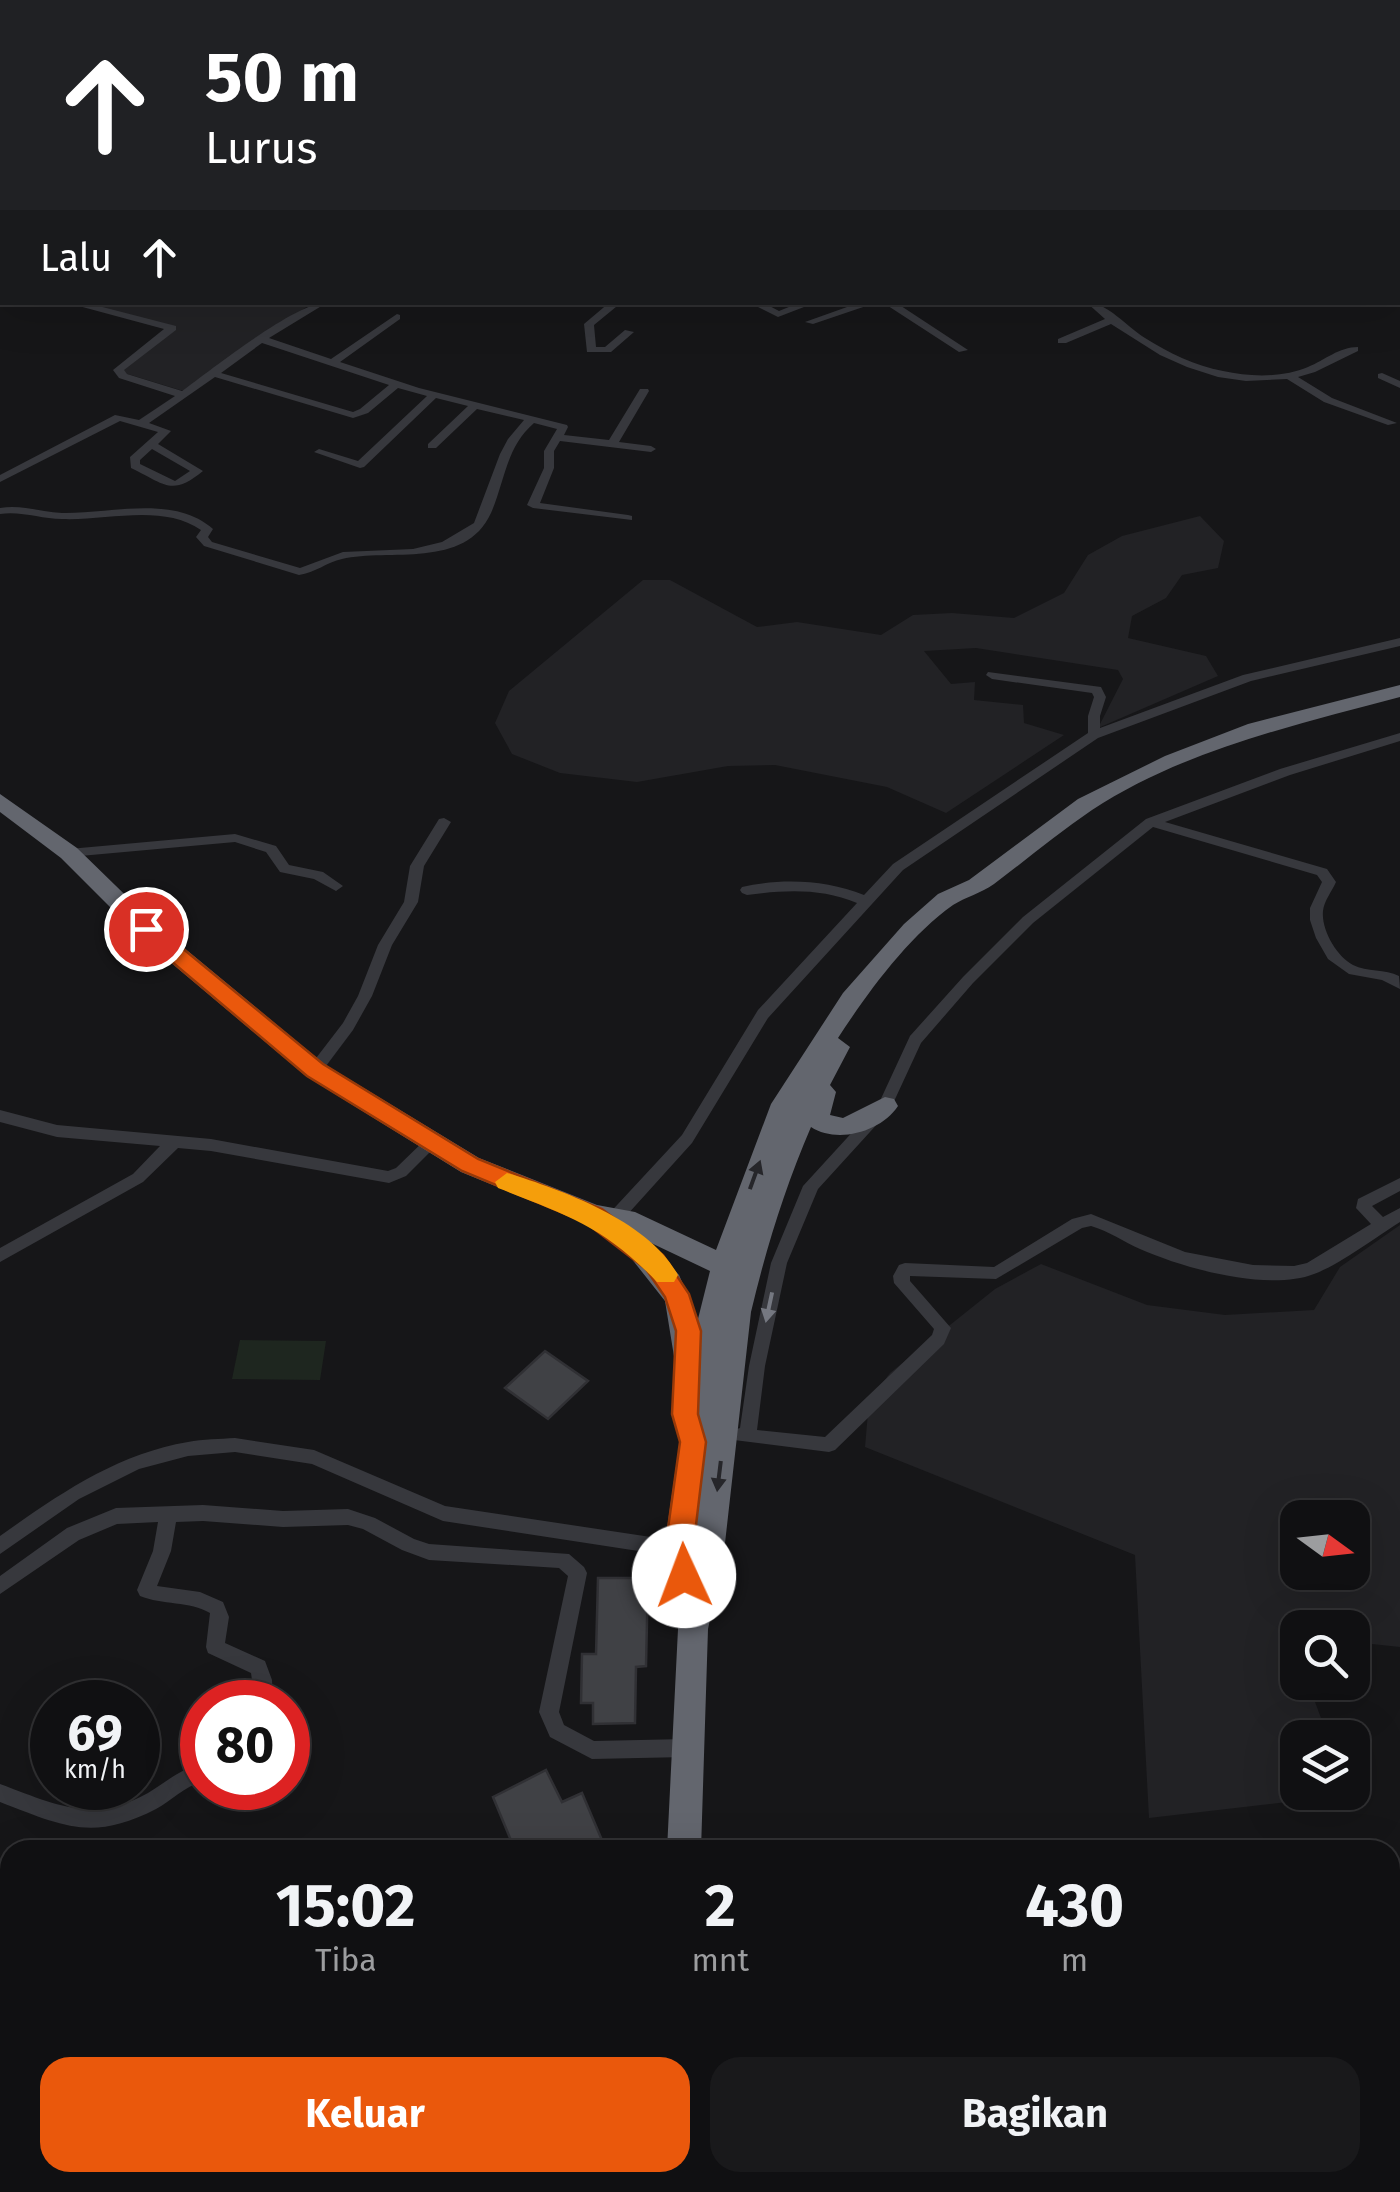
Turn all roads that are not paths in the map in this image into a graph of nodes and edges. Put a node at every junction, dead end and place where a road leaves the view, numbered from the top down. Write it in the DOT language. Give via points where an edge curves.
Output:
graph roads {
  1 [pos="81,305"];
  2 [pos="318,305"];
  3 [pos="593,305"];
  4 [pos="614,305"];
  5 [pos="759,305"];
  6 [pos="804,305"];
  7 [pos="864,305"];
  8 [pos="893,305"];
  9 [pos="1095,305"];
  10 [pos="602,315"];
  11 [pos="397,316"];
  12 [pos="1112,320"];
  13 [pos="810,322"];
  14 [pos="628,332"];
  15 [pos="261,339"];
  16 [pos="1062,341"];
  17 [pos="1354,348"];
  18 [pos="963,350"];
  19 [pos="331,364"];
  20 [pos="214,374"];
  21 [pos="1288,376"];
  22 [pos="1382,376"];
  23 [pos="396,384"];
  24 [pos="1400,385"];
  25 [pos="644,390"];
  26 [pos="183,395"];
  27 [pos="434,395"];
  28 [pos="476,404"];
  29 [pos="1400,411"];
  30 [pos="532,419"];
  31 [pos="144,422"];
  32 [pos="1396,428"];
  33 [pos="558,437"];
  34 [pos="613,442"];
  35 [pos="152,445"];
  36 [pos="432,446"];
  37 [pos="651,449"];
  38 [pos="319,452"];
  39 [pos="0,479"];
  40 [pos="0,511"];
  41 [pos="628,518"];
  42 [pos="1400,642"];
  43 [pos="992,675"];
  44 [pos="1400,692"];
  45 [pos="1094,735"];
  46 [pos="1400,737"];
  47 [pos="0,801"];
  48 [pos="444,822"];
  49 [pos="1151,822"];
  50 [pos="69,853"];
  51 [pos="977,885"];
  52 [pos="336,886"];
  53 [pos="747,890"];
  54 [pos="865,901"];
  55 [pos="1400,984"];
  56 [pos="826,1067"];
  57 [pos="315,1070"];
  58 [pos="885,1106"];
  59 [pos="0,1116"];
  60 [pos="434,1141"];
  61 [pos="174,1142"];
  62 [pos="1400,1184"];
  63 [pos="1400,1214"];
  64 [pos="740,1216"];
  65 [pos="606,1219"];
  66 [pos="1382,1225"];
  67 [pos="679,1246"];
  68 [pos="0,1256"];
  69 [pos="734,1271"];
  70 [pos="736,1435"];
  71 [pos="693,1442"];
  72 [pos="168,1517"];
  73 [pos="0,1546"];
  74 [pos="694,1551"];
  75 [pos="0,1586"];
  76 [pos="260,1680"];
  77 [pos="686,1748"];
  78 [pos="180,1781"];
  79 [pos="0,1793"];
  80 [pos="684,1840"];
  1 -- 26 [label="street" via="172,328 118,372"];
  2 -- 15 [label="street"];
  3 -- 10 [label="street"];
  4 -- 10 [label="street"];
  5 -- 6 [label="street" via="778,314"];
  7 -- 13 [label="street"];
  8 -- 18 [label="street"];
  9 -- 12 [label="street"];
  10 -- 14 [label="street" via="589,324 591,350 607,350"];
  11 -- 19 [label="street"];
  12 -- 16 [label="street"];
  12 -- 21 [label="street" via="1196,371"];
  15 -- 19 [label="street"];
  15 -- 20 [label="street"];
  17 -- 21 [label="street"];
  19 -- 23 [label="street"];
  20 -- 23 [label="street" via="353,414"];
  20 -- 26 [label="street"];
  21 -- 32 [label="street"];
  22 -- 24 [label="street"];
  23 -- 27 [label="street"];
  25 -- 34 [label="street"];
  26 -- 31 [label="street"];
  27 -- 28 [label="street"];
  27 -- 38 [label="street" via="360,464"];
  28 -- 30 [label="street"];
  28 -- 36 [label="street"];
  29 -- 32 [label="street" via="1392,418"];
  30 -- 33 [label="street" via="563,427"];
  30 -- 40 [label="street" via="508,444 478,525 410,555 337,556 299,572 208,544 202,523 159,514"];
  31 -- 35 [label="street" via="166,432"];
  31 -- 39 [label="street" via="115,418"];
  33 -- 34 [label="street"];
  33 -- 41 [label="street" via="534,504"];
  34 -- 37 [label="street"];
  35 -- 35 [label="street" via="133,464 174,485 198,470"];
  42 -- 45 [label="street" via="1247,678"];
  43 -- 45 [label="street" via="1097,690"];
  44 -- 51 [label="highway" via="1310,712 1173,761 1086,804"];
  45 -- 54 [label="street" via="898,868"];
  46 -- 49 [label="street"];
  47 -- 50 [label="highway"];
  48 -- 57 [label="street" via="420,860 411,902 356,1013"];
  49 -- 55 [label="street" via="1322,872 1329,882 1317,919 1330,950 1349,970 1384,974"];
  49 -- 58 [label="street" via="1028,920 968,980 915,1040"];
  50 -- 52 [label="street" via="235,838 271,849 285,869"];
  50 -- 57 [label="highway" via="146,929"];
  51 -- 56 [label="highway" via="890,979"];
  64 -- 51 [label="highway, one-way" via="780,1111 851,1000 931,912"];
  53 -- 54 [label="street" via="804,885"];
  54 -- 65 [label="street" via="763,1014 687,1138"];
  56 -- 58 [label="highway" via="816,1112 822,1124 851,1127"];
  56 -- 69 [label="highway"];
  57 -- 60 [label="highway"];
  58 -- 70 [label="street, one-way" via="816,1179 787,1239"];
  59 -- 61 [label="street" via="57,1131"];
  60 -- 61 [label="street" via="389,1176"];
  60 -- 65 [label="highway" via="470,1165"];
  61 -- 68 [label="street" via="138,1178"];
  62 -- 66 [label="street" via="1365,1201"];
  63 -- 66 [label="street"];
  64 -- 67 [label="highway" via="714,1236"];
  64 -- 69 [label="highway"];
  65 -- 67 [label="highway"];
  65 -- 71 [label="highway" via="654,1262 676,1294 689,1331 685,1414"];
  66 -- 70 [label="street" via="1297,1273 1174,1254 1091,1220 996,1273 905,1270 901,1281 943,1330 830,1445"];
  67 -- 69 [label="highway"];
  69 -- 70 [label="highway" via="728,1365"];
  69 -- 71 [label="highway" via="708,1332"];
  70 -- 74 [label="highway, one-way"];
  71 -- 74 [label="highway"];
  72 -- 75 [label="street" via="134,1513 99,1520"];
  72 -- 76 [label="street" via="146,1590 198,1598 216,1608 215,1646 258,1667"];
  72 -- 77 [label="street" via="348,1517 418,1550 569,1562 578,1573 550,1712 556,1732 592,1750"];
  73 -- 74 [label="street" via="103,1476 188,1449 234,1445 314,1456 443,1514"];
  74 -- 77 [label="highway"];
  77 -- 80 [label="highway"];
  78 -- 79 [label="street" via="146,1804 90,1823"];
}
